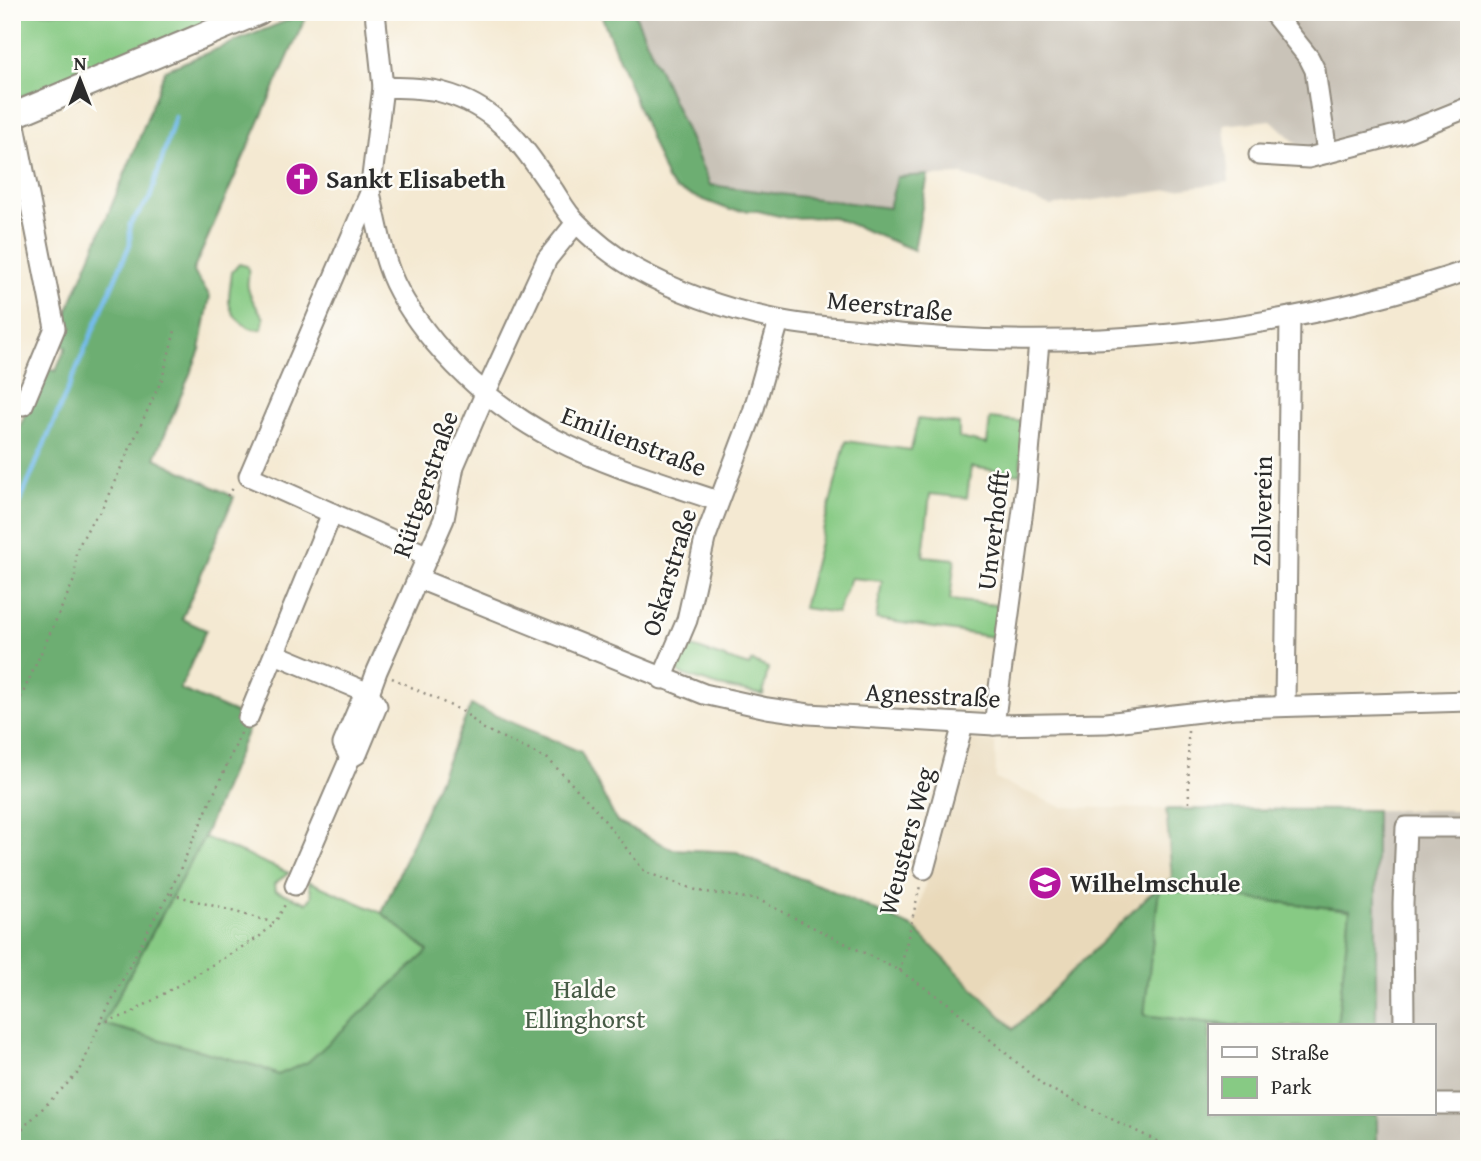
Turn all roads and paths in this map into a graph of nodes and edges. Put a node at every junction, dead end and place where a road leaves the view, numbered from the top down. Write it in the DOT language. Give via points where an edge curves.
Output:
graph roads {
  1 [pos="259,12"];
  2 [pos="375,12"];
  3 [pos="1274,14"];
  4 [pos="383,87"];
  5 [pos="1469,107"];
  6 [pos="13,116"];
  7 [pos="1326,153"];
  8 [pos="1259,155"];
  9 [pos="370,193"];
  10 [pos="576,223"];
  11 [pos="1469,270"];
  12 [pos="1290,317"];
  13 [pos="779,321"];
  14 [pos="176,327"];
  15 [pos="1039,342"];
  16 [pos="485,394"];
  17 [pos="23,405"];
  18 [pos="718,501"];
  19 [pos="332,513"];
  20 [pos="428,556"];
  21 [pos="419,579"];
  22 [pos="275,654"];
  23 [pos="377,671"];
  24 [pos="662,679"];
  25 [pos="369,693"];
  26 [pos="1469,701"];
  27 [pos="1284,705"];
  28 [pos="1187,713"];
  29 [pos="12,717"];
  30 [pos="248,718"];
  31 [pos="963,724"];
  32 [pos="994,725"];
  33 [pos="1189,806"];
  34 [pos="1469,827"];
  35 [pos="924,869"];
  36 [pos="295,885"];
  37 [pos="169,894"];
  38 [pos="275,923"];
  39 [pos="900,971"];
  40 [pos="100,1024"];
  41 [pos="1404,1024"];
  42 [pos="1436,1104"];
  43 [pos="1469,1104"];
  44 [pos="12,1139"];
  45 [pos="1172,1149"];
  1 -- 6 [label="main road"];
  2 -- 4 [label="street"];
  3 -- 7 [label="street" via="1315,70"];
  4 -- 9 [label="street"];
  4 -- 10 [label="street, Meerstraße" via="440,91 494,115 525,149"];
  5 -- 7 [label="street" via="1404,133"];
  6 -- 17 [label="street" via="55,328"];
  7 -- 8 [label="street" via="1308,158"];
  9 -- 16 [label="street, Emilienstraße" via="388,266 402,296 451,362"];
  9 -- 19 [label="street" via="249,476"];
  10 -- 13 [label="street, Meerstraße" via="633,267 688,295"];
  10 -- 16 [label="street, Rüttgerstraße" via="547,258"];
  11 -- 12 [label="street, Meerstraße"];
  12 -- 15 [label="street, Meerstraße" via="1142,336"];
  12 -- 27 [label="street, Zollverein"];
  13 -- 15 [label="street, Meerstraße" via="957,340"];
  13 -- 18 [label="street, Oskarstraße" via="753,412"];
  14 -- 29 [label="path" via="162,379 100,513 76,551 75,578"];
  15 -- 32 [label="street, Unverhofft" via="1026,487"];
  16 -- 18 [label="street, Emilienstraße" via="564,446"];
  16 -- 20 [label="street, Rüttgerstraße" via="454,466 444,519"];
  18 -- 24 [label="street, Oskarstraße" via="687,620"];
  19 -- 20 [label="street"];
  19 -- 22 [label="street"];
  20 -- 21 [label="street, Rüttgerstraße"];
  21 -- 23 [label="street, Rüttgerstraße"];
  21 -- 24 [label="street, Agnesstraße"];
  22 -- 25 [label="street"];
  22 -- 30 [label="street"];
  23 -- 25 [label="street, Rüttgerstraße"];
  23 -- 39 [label="path" via="548,759 593,806 645,872 699,891 759,900"];
  24 -- 31 [label="street, Agnesstraße" via="704,694 809,715"];
  25 -- 36 [label="street, Rüttgerstraße" via="377,706"];
  26 -- 27 [label="street, Agnesstraße"];
  27 -- 28 [label="street, Agnesstraße"];
  28 -- 32 [label="street, Agnesstraße" via="1106,723"];
  28 -- 33 [label="path"];
  30 -- 37 [label="path"];
  31 -- 32 [label="street, Agnesstraße"];
  31 -- 35 [label="street, Weusters Weg"];
  34 -- 41 [label="street" via="1406,827"];
  35 -- 39 [label="path, Weusters Weg"];
  36 -- 38 [label="path"];
  37 -- 38 [label="path"];
  37 -- 40 [label="path"];
  38 -- 40 [label="path" via="128,1015"];
  39 -- 45 [label="path" via="949,1004 1044,1086"];
  40 -- 44 [label="path" via="80,1071"];
  42 -- 43 [label="street"];
}
